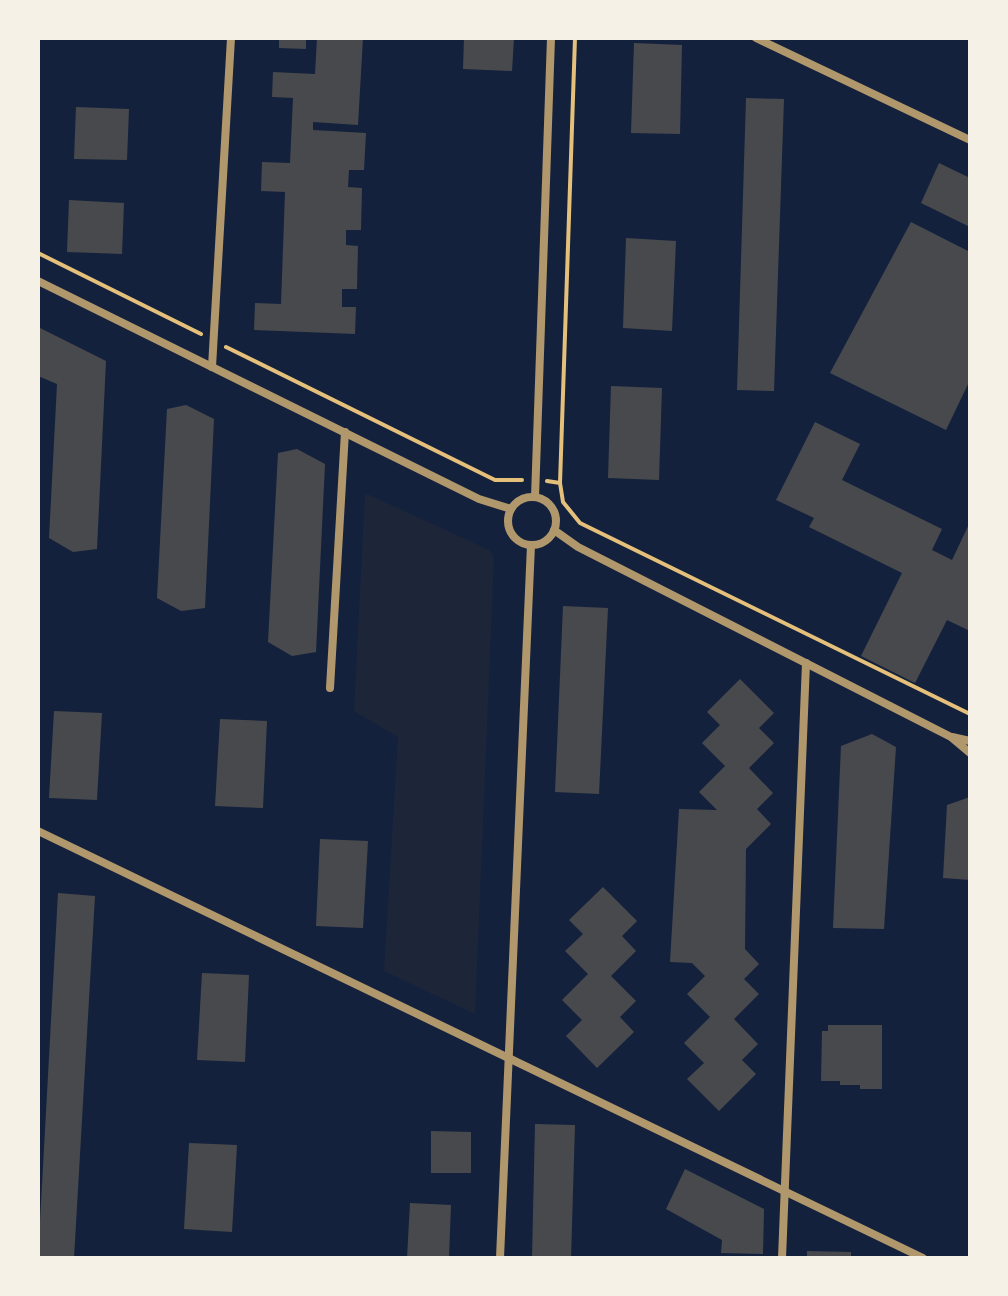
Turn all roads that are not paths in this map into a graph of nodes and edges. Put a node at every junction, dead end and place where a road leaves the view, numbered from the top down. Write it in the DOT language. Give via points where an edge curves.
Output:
graph roads {
  1 [pos="231,38"];
  2 [pos="551,38"];
  3 [pos="756,38"];
  4 [pos="970,140"];
  5 [pos="38,281"];
  6 [pos="212,367"];
  7 [pos="345,432"];
  8 [pos="535,497"];
  9 [pos="511,509"];
  10 [pos="554,530"];
  11 [pos="531,545"];
  12 [pos="806,663"];
  13 [pos="330,688"];
  14 [pos="951,737"];
  15 [pos="970,741"];
  16 [pos="970,753"];
  17 [pos="38,831"];
  18 [pos="508,1059"];
  19 [pos="785,1194"];
  20 [pos="500,1258"];
  21 [pos="782,1258"];
  22 [pos="923,1258"];
  1 -- 6 [label="street"];
  2 -- 8 [label="street"];
  3 -- 4 [label="street"];
  5 -- 6 [label="street"];
  6 -- 7 [label="street"];
  7 -- 9 [label="street" via="479,499"];
  7 -- 13 [label="street"];
  8 -- 9 [label="street"];
  8 -- 10 [label="street" via="552,508"];
  9 -- 11 [label="street" via="510,530"];
  10 -- 11 [label="street" via="543,543"];
  10 -- 12 [label="street"];
  11 -- 18 [label="street"];
  12 -- 14 [label="street"];
  12 -- 19 [label="street"];
  14 -- 15 [label="street"];
  14 -- 16 [label="street"];
  17 -- 18 [label="street"];
  18 -- 19 [label="street"];
  18 -- 20 [label="street"];
  19 -- 21 [label="street"];
  19 -- 22 [label="street"];
}
